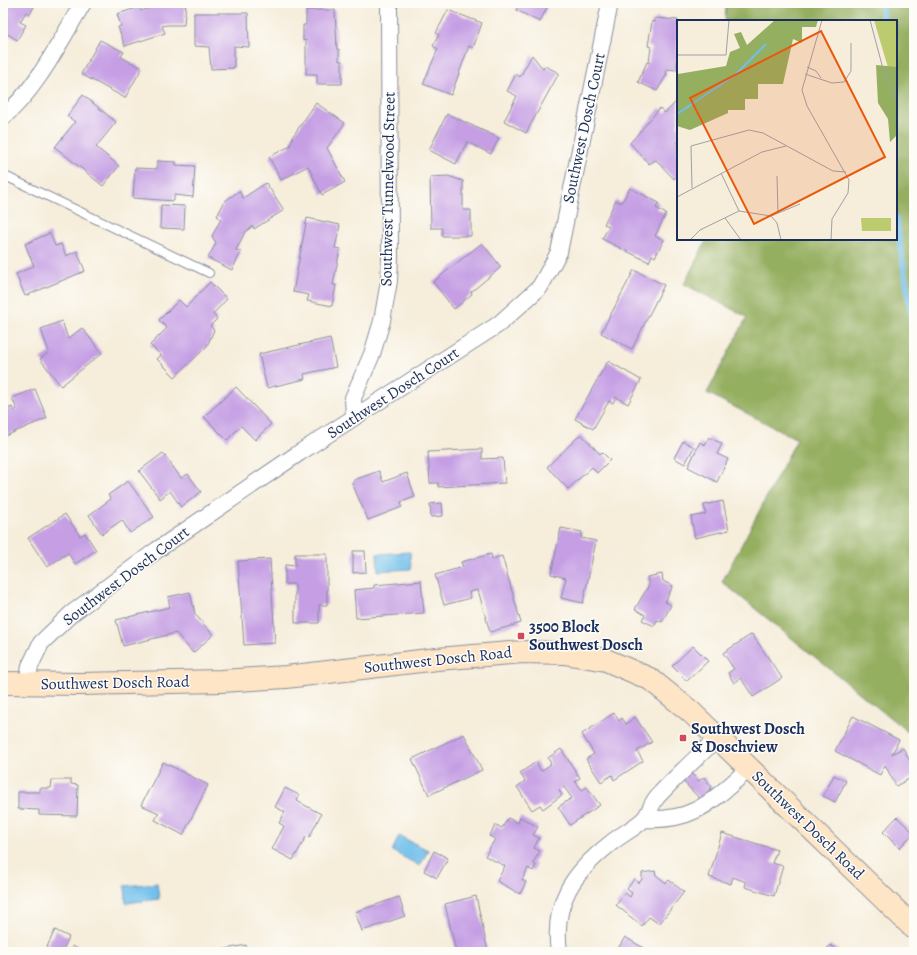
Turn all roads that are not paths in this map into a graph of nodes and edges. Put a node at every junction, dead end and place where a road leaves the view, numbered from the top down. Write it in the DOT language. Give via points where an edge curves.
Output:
graph roads {
  1 [pos="82,3"];
  2 [pos="389,3"];
  3 [pos="610,3"];
  4 [pos="3,117"];
  5 [pos="3,175"];
  6 [pos="208,273"];
  7 [pos="354,417"];
  8 [pos="3,683"];
  9 [pos="27,684"];
  10 [pos="718,737"];
  11 [pos="750,768"];
  12 [pos="644,819"];
  13 [pos="914,928"];
  14 [pos="559,952"];
  1 -- 4 [label="street" via="47,62 16,107"];
  2 -- 7 [label="street, Southwest Tunnelwood Street" via="389,281 378,338 353,398"];
  3 -- 7 [label="street, Southwest Dosch Court" via="559,252 544,281 524,303 499,324"];
  5 -- 6 [label="lane"];
  7 -- 9 [label="street, Southwest Dosch Court" via="157,550 71,614 41,643 30,666"];
  8 -- 9 [label="street, Southwest Dosch Road"];
  9 -- 10 [label="street, Southwest Dosch Road" via="235,680 286,677 437,659 524,652 564,653 606,660 650,679"];
  10 -- 11 [label="street, Southwest Dosch Road"];
  10 -- 12 [label="street" via="656,798"];
  11 -- 12 [label="street" via="698,810 672,819"];
  11 -- 13 [label="street, Southwest Dosch Road"];
  12 -- 14 [label="street" via="600,852 570,886 560,909 557,938"];
}
